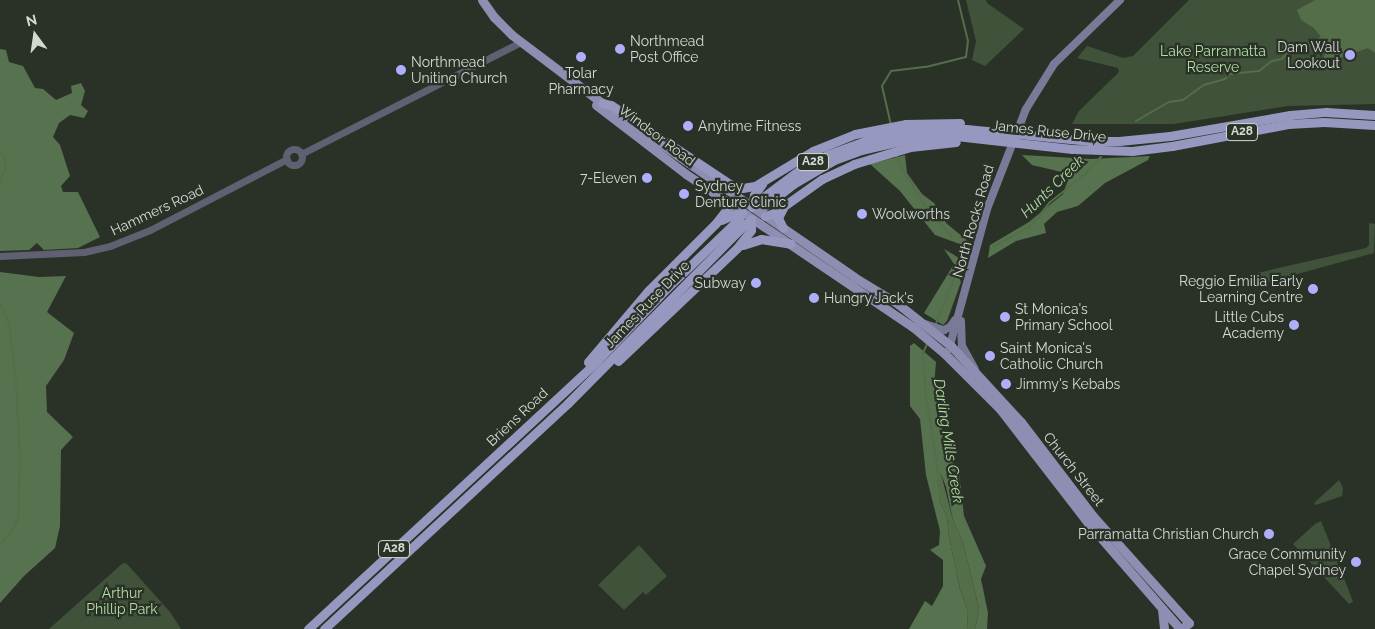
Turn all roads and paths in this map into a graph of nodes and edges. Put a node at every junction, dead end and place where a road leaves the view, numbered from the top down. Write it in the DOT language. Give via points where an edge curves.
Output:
graph roads {
  1 [pos="482,0"];
  2 [pos="1120,0"];
  3 [pos="521,42"];
  4 [pos="602,103"];
  5 [pos="1375,115"];
  6 [pos="1375,125"];
  7 [pos="908,135"];
  8 [pos="1000,136"];
  9 [pos="876,137"];
  10 [pos="301,154"];
  11 [pos="287,159"];
  12 [pos="770,177"];
  13 [pos="726,202"];
  14 [pos="784,206"];
  15 [pos="750,213"];
  16 [pos="768,218"];
  17 [pos="716,223"];
  18 [pos="783,228"];
  19 [pos="790,244"];
  20 [pos="737,248"];
  21 [pos="0,256"];
  22 [pos="961,309"];
  23 [pos="923,326"];
  24 [pos="937,331"];
  25 [pos="932,343"];
  26 [pos="951,346"];
  27 [pos="945,354"];
  28 [pos="976,372"];
  29 [pos="563,392"];
  30 [pos="568,403"];
  31 [pos="534,420"];
  32 [pos="541,428"];
  33 [pos="1051,470"];
  34 [pos="1162,608"];
  35 [pos="1183,627"];
  36 [pos="308,629"];
  37 [pos="324,629"];
  38 [pos="1164,629"];
  1 -- 3 [label="main road, Windsor Road" via="494,18"];
  2 -- 22 [label="main road, North Rocks Road" via="1054,64 1026,109 996,182"];
  3 -- 4 [label="main road, Windsor Road"];
  3 -- 10 [label="street"];
  3 -- 13 [label="main road, Windsor Road" via="528,51 644,143"];
  4 -- 12 [label="highway" via="611,105 730,184 748,188"];
  4 -- 15 [label="main road, Windsor Road" via="738,197"];
  5 -- 8 [label="highway, James Ruse Drive / A28" via="1298,114 1125,141"];
  6 -- 8 [label="highway, James Ruse Drive / A28" via="1334,122 1288,124 1132,151 1090,151 1026,144"];
  7 -- 8 [label="highway, James Ruse Drive / A28"];
  7 -- 8 [label="highway" via="947,122"];
  7 -- 9 [label="highway, Briens Road / A28"];
  7 -- 14 [label="highway" via="879,155 831,174"];
  9 -- 12 [label="highway" via="849,136 812,151"];
  9 -- 15 [label="highway, Briens Road / A28" via="818,160 784,181"];
  10 -- 11 [label="street" via="293,149"];
  10 -- 11 [label="street" via="298,164 291,164"];
  11 -- 21 [label="street, Hammers Road" via="122,242 84,252"];
  12 -- 15 [label="highway" via="756,191"];
  13 -- 15 [label="main road, Windsor Road"];
  13 -- 17 [label="highway" via="727,209"];
  14 -- 16 [label="highway"];
  14 -- 18 [label="highway" via="778,218"];
  15 -- 16 [label="main road"];
  15 -- 17 [label="highway" via="730,216"];
  15 -- 19 [label="main road, Windsor Road" via="762,227"];
  15 -- 20 [label="highway" via="751,230"];
  15 -- 29 [label="highway, Briens Road / A28"];
  15 -- 30 [label="highway, James Ruse Drive / A28"];
  16 -- 18 [label="main road, Windsor Road"];
  17 -- 29 [label="highway" via="642,298"];
  18 -- 23 [label="main road, Windsor Road"];
  19 -- 20 [label="highway" via="758,239"];
  19 -- 23 [label="main road, Windsor Road"];
  20 -- 30 [label="highway" via="601,377"];
  22 -- 24 [label="main road" via="950,328"];
  22 -- 26 [label="main road, North Rocks Road"];
  22 -- 28 [label="main road, North Rocks Road" via="962,346"];
  23 -- 24 [label="main road, Windsor Road"];
  23 -- 25 [label="main road, Windsor Road"];
  24 -- 26 [label="main road, Church Street"];
  25 -- 27 [label="main road, Church Street"];
  26 -- 27 [label="main road, North Rocks Road"];
  26 -- 28 [label="main road, Church Street"];
  27 -- 33 [label="main road, Church Street" via="1000,409"];
  28 -- 33 [label="main road, Church Street" via="1021,422"];
  29 -- 31 [label="highway, Briens Road / A28"];
  30 -- 32 [label="highway, Briens Road / A28"];
  31 -- 32 [label="highway"];
  31 -- 36 [label="highway, Briens Road / A28"];
  32 -- 37 [label="highway, Briens Road / A28"];
  33 -- 34 [label="main road, Church Street" via="1088,523"];
  33 -- 35 [label="main road, Church Street"];
  34 -- 35 [label="main road, Church Street"];
  34 -- 38 [label="main road"];
}
